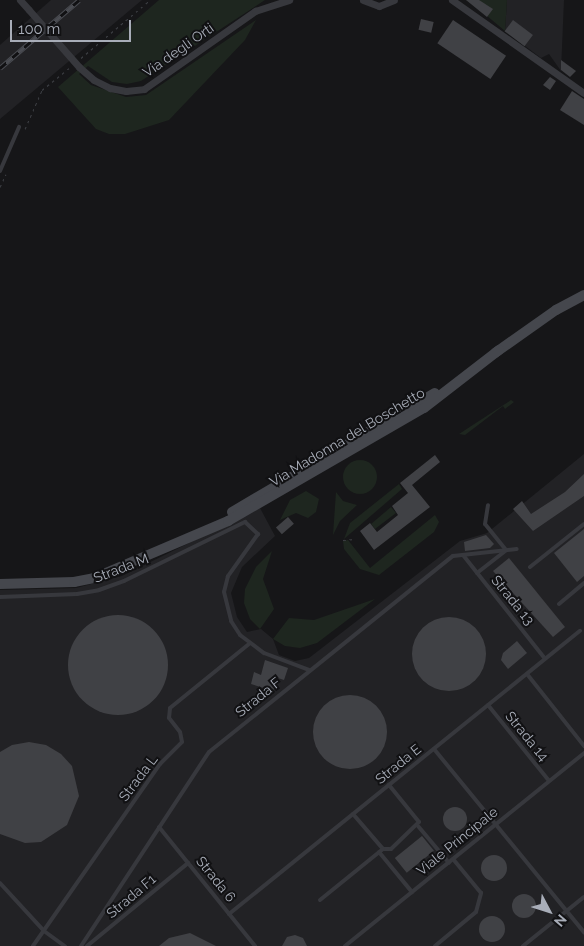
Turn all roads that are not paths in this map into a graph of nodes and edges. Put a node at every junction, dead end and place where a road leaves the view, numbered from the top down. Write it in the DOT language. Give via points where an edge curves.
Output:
graph roads {
  1 [pos="20,0"];
  2 [pos="289,0"];
  3 [pos="361,0"];
  4 [pos="394,0"];
  5 [pos="452,0"];
  6 [pos="584,93"];
  7 [pos="19,127"];
  8 [pos="0,171"];
  9 [pos="584,295"];
  10 [pos="488,505"];
  11 [pos="584,524"];
  12 [pos="517,549"];
  13 [pos="506,550"];
  14 [pos="463,555"];
  15 [pos="530,567"];
  16 [pos="477,574"];
  17 [pos="584,582"];
  18 [pos="0,584"];
  19 [pos="0,597"];
  20 [pos="559,604"];
  21 [pos="580,631"];
  22 [pos="249,644"];
  23 [pos="545,659"];
  24 [pos="309,670"];
  25 [pos="527,674"];
  26 [pos="488,706"];
  27 [pos="584,746"];
  28 [pos="434,749"];
  29 [pos="584,753"];
  30 [pos="549,781"];
  31 [pos="389,785"];
  32 [pos="354,814"];
  33 [pos="496,824"];
  34 [pos="418,826"];
  35 [pos="159,827"];
  36 [pos="383,849"];
  37 [pos="379,852"];
  38 [pos="453,859"];
  39 [pos="188,863"];
  40 [pos="449,863"];
  41 [pos="0,883"];
  42 [pos="412,892"];
  43 [pos="584,897"];
  44 [pos="320,900"];
  45 [pos="567,910"];
  46 [pos="229,914"];
  47 [pos="44,931"];
  48 [pos="584,932"];
  49 [pos="33,946"];
  50 [pos="65,946"];
  51 [pos="81,946"];
  52 [pos="88,946"];
  53 [pos="255,946"];
  54 [pos="345,946"];
  55 [pos="435,946"];
  56 [pos="524,946"];
  1 -- 2 [label="street, Via degli Orti, bridge" via="94,80 126,91 144,89 255,11"];
  3 -- 4 [label="street" via="379,6"];
  5 -- 6 [label="street"];
  7 -- 8 [label="lane"];
  9 -- 18 [label="main road, Via Madonna del Boschetto" via="556,310 422,401 200,533 94,578 74,582"];
  10 -- 13 [label="lane" via="484,524"];
  11 -- 15 [label="lane"];
  12 -- 13 [label="lane, Strada F"];
  13 -- 14 [label="lane, Strada F"];
  13 -- 16 [label="lane"];
  14 -- 16 [label="lane, Strada 13"];
  14 -- 24 [label="lane, Strada F" via="452,556"];
  16 -- 23 [label="lane, Strada 13"];
  17 -- 20 [label="lane"];
  19 -- 22 [label="lane, Strada M" via="99,590 124,581 240,523 251,524 257,537 228,576 224,592 231,621"];
  21 -- 23 [label="lane, Strada E"];
  22 -- 24 [label="lane" via="278,660"];
  22 -- 47 [label="lane, Strada L" via="170,708 169,718 180,732 182,742 160,764"];
  23 -- 25 [label="lane, Strada E"];
  24 -- 35 [label="lane, Strada F" via="209,752"];
  25 -- 26 [label="lane, Strada E"];
  25 -- 27 [label="lane"];
  26 -- 28 [label="lane, Strada E"];
  26 -- 30 [label="lane, Strada 14"];
  28 -- 31 [label="lane, Strada E"];
  28 -- 33 [label="lane"];
  29 -- 30 [label="lane, Viale Principale"];
  30 -- 33 [label="lane, Viale Principale"];
  31 -- 32 [label="lane, Strada E"];
  31 -- 34 [label="lane" via="417,818"];
  32 -- 36 [label="lane"];
  32 -- 46 [label="lane, Strada E"];
  33 -- 38 [label="lane, Viale Principale"];
  33 -- 45 [label="lane"];
  34 -- 36 [label="lane" via="391,849"];
  34 -- 40 [label="lane"];
  35 -- 39 [label="lane, Strada 6"];
  35 -- 51 [label="lane, Strada F"];
  36 -- 37 [label="lane"];
  37 -- 42 [label="lane"];
  37 -- 44 [label="lane"];
  38 -- 40 [label="lane, Viale Principale"];
  38 -- 55 [label="lane" via="481,893 476,912"];
  39 -- 46 [label="lane, Strada 6"];
  39 -- 52 [label="lane, Strada F1"];
  40 -- 42 [label="lane, Viale Principale"];
  41 -- 47 [label="lane"];
  42 -- 54 [label="lane, Viale Principale"];
  43 -- 45 [label="lane"];
  45 -- 48 [label="lane"];
  45 -- 56 [label="lane"];
  46 -- 53 [label="lane, Strada 6"];
  47 -- 49 [label="lane, Strada L"];
  47 -- 50 [label="lane"];
}
